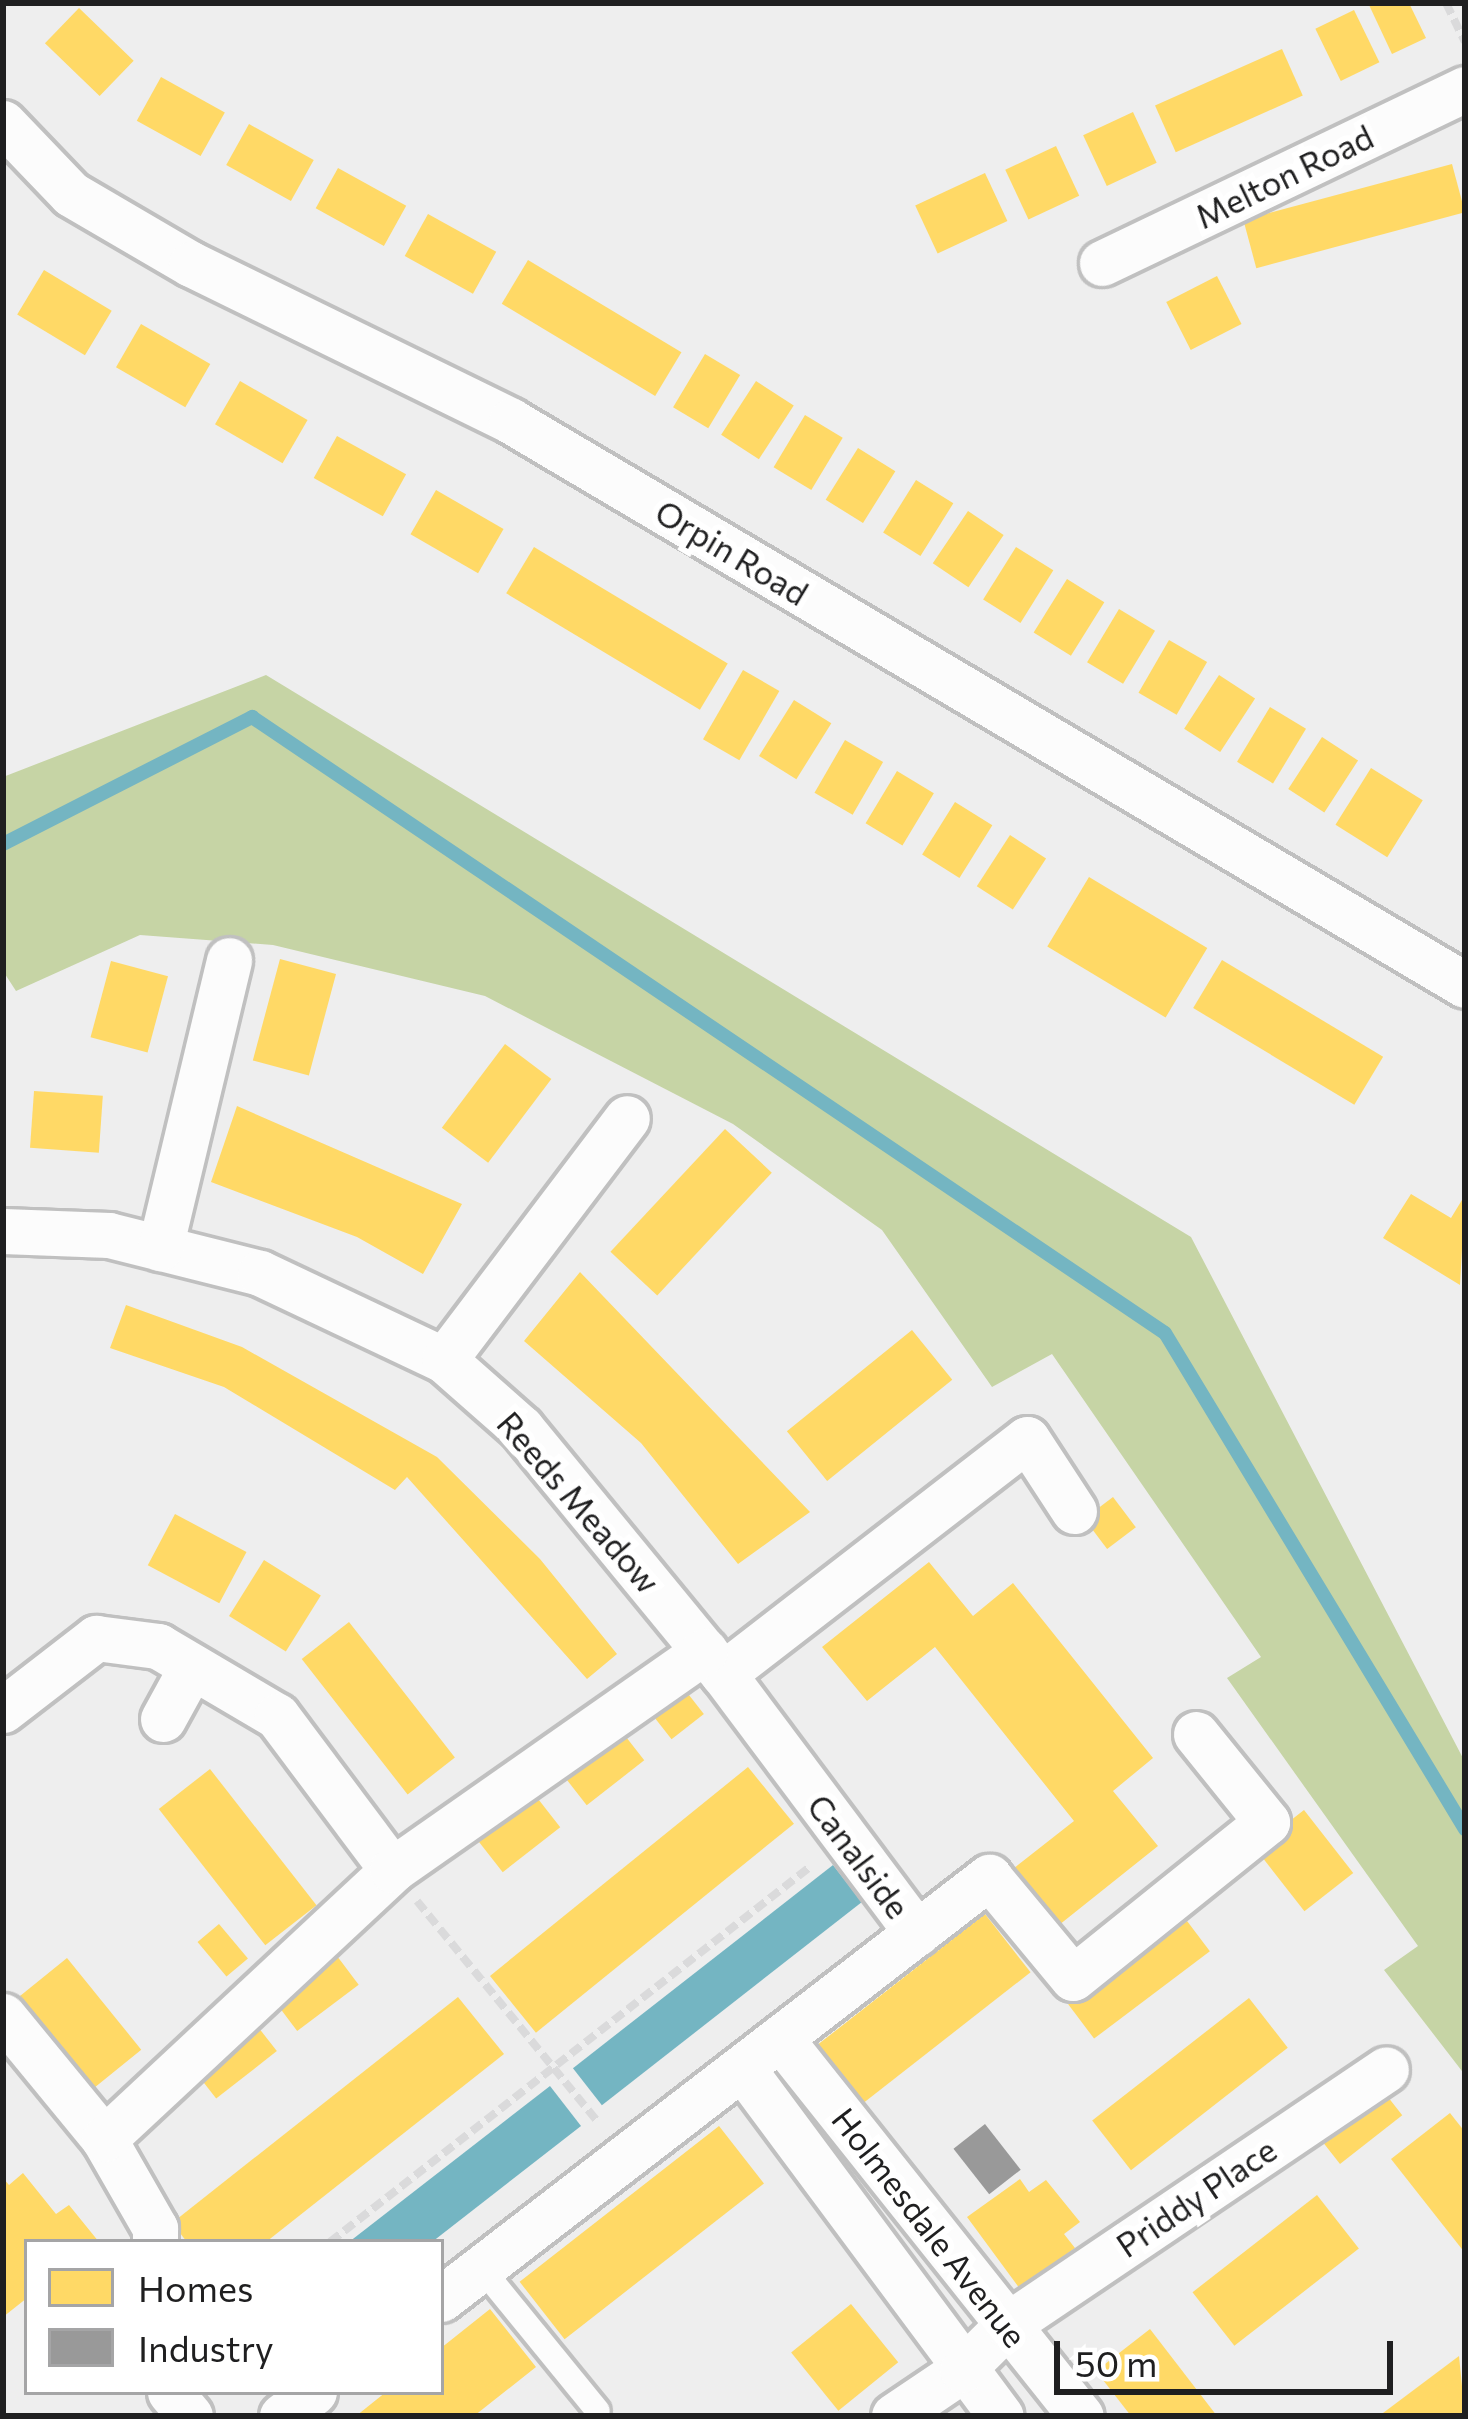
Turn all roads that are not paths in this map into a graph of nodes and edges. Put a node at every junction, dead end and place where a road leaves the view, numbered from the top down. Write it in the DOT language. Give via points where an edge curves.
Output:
graph roads {
  1 [pos="1465,88"];
  2 [pos="3,123"];
  3 [pos="1102,263"];
  4 [pos="229,960"];
  5 [pos="1465,985"];
  6 [pos="627,1118"];
  7 [pos="3,1231"];
  8 [pos="160,1248"];
  9 [pos="444,1360"];
  10 [pos="1074,1511"];
  11 [pos="175,1656"];
  12 [pos="714,1663"];
  13 [pos="3,1710"];
  14 [pos="163,1719"];
  15 [pos="1196,1734"];
  16 [pos="392,1870"];
  17 [pos="917,1933"];
  18 [pos="3,2016"];
  19 [pos="780,2038"];
  20 [pos="743,2069"];
  21 [pos="1386,2069"];
  22 [pos="104,2139"];
  23 [pos="154,2239"];
  24 [pos="482,2269"];
  25 [pos="444,2297"];
  26 [pos="1007,2325"];
  27 [pos="962,2370"];
  28 [pos="310,2395"];
  29 [pos="598,2410"];
  30 [pos="281,2416"];
  31 [pos="894,2416"];
  32 [pos="1001,2416"];
  33 [pos="1081,2416"];
  1 -- 3 [label="street, Melton Road"];
  2 -- 5 [label="street, Orpin Road" via="71,194 191,264 511,421"];
  4 -- 8 [label="street"];
  6 -- 9 [label="street"];
  7 -- 8 [label="street, Reeds Meadow" via="109,1235"];
  8 -- 9 [label="street, Reeds Meadow" via="260,1273"];
  9 -- 12 [label="street, Reeds Meadow" via="521,1428"];
  10 -- 12 [label="street" via="1027,1439"];
  11 -- 13 [label="street" via="96,1637"];
  11 -- 14 [label="street"];
  11 -- 16 [label="street" via="277,1716"];
  12 -- 16 [label="street"];
  12 -- 17 [label="street, Canalside"];
  15 -- 17 [label="street" via="1267,1822 1073,1978 989,1877"];
  16 -- 22 [label="street"];
  17 -- 19 [label="street, Canalside"];
  18 -- 22 [label="street"];
  19 -- 20 [label="street, Canalside"];
  19 -- 26 [label="street, Holmesdale Avenue"];
  20 -- 24 [label="street, Canalside"];
  20 -- 27 [label="street, Holmesdale Avenue"];
  21 -- 26 [label="street, Priddy Place"];
  22 -- 23 [label="street"];
  24 -- 25 [label="street, Canalside"];
  24 -- 29 [label="lane"];
  26 -- 27 [label="street, Priddy Place"];
  26 -- 33 [label="street, Holmesdale Avenue"];
  27 -- 31 [label="street, Priddy Place"];
  27 -- 32 [label="street, Holmesdale Avenue"];
  28 -- 30 [label="street"];
}
